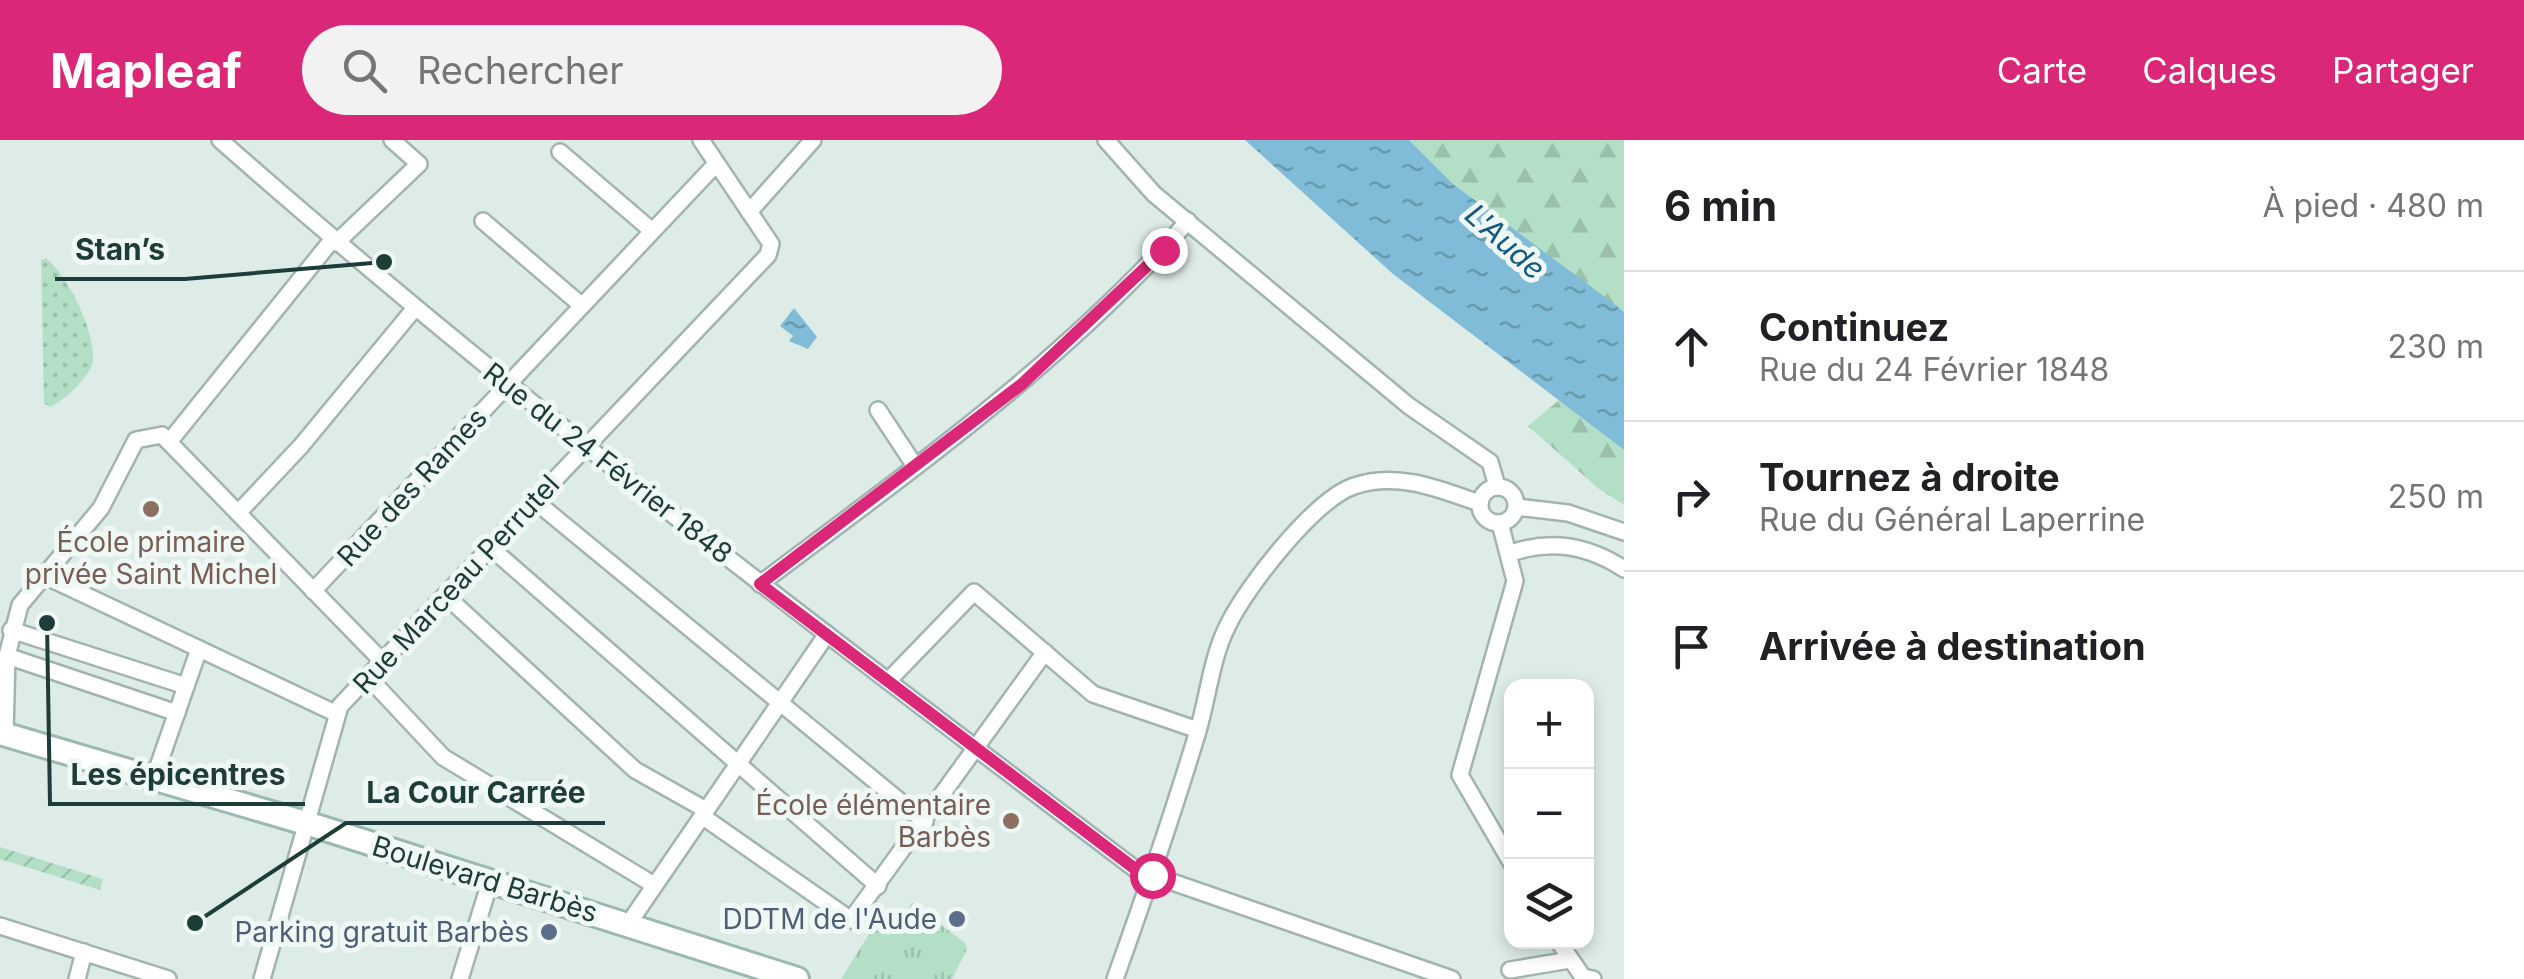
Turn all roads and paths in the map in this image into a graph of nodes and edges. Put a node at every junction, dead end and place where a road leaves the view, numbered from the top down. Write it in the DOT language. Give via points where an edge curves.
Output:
graph roads {
  1 [pos="221,140"];
  2 [pos="392,140"];
  3 [pos="701,140"];
  4 [pos="813,140"];
  5 [pos="1106,140"];
  6 [pos="560,152"];
  7 [pos="716,164"];
  8 [pos="750,212"];
  9 [pos="483,221"];
  10 [pos="1188,222"];
  11 [pos="651,230"];
  12 [pos="334,242"];
  13 [pos="581,305"];
  14 [pos="415,308"];
  15 [pos="508,385"];
  16 [pos="878,410"];
  17 [pos="166,439"];
  18 [pos="583,447"];
  19 [pos="916,466"];
  20 [pos="1497,486"];
  21 [pos="535,502"];
  22 [pos="1479,503"];
  23 [pos="1516,507"];
  24 [pos="238,513"];
  25 [pos="1500,523"];
  26 [pos="1624,532"];
  27 [pos="491,548"];
  28 [pos="1511,553"];
  29 [pos="1624,569"];
  30 [pos="47,577"];
  31 [pos="760,584"];
  32 [pos="313,591"];
  33 [pos="446,596"];
  34 [pos="12,630"];
  35 [pos="827,634"];
  36 [pos="199,649"];
  37 [pos="1045,652"];
  38 [pos="7,656"];
  39 [pos="383,662"];
  40 [pos="369,678"];
  41 [pos="888,682"];
  42 [pos="186,686"];
  43 [pos="782,702"];
  44 [pos="177,713"];
  45 [pos="338,714"];
  46 [pos="1198,730"];
  47 [pos="3,733"];
  48 [pos="974,747"];
  49 [pos="738,764"];
  50 [pos="154,778"];
  51 [pos="704,813"];
  52 [pos="925,822"];
  53 [pos="306,824"];
  54 [pos="1509,859"];
  55 [pos="1152,878"];
  56 [pos="490,882"];
  57 [pos="654,885"];
  58 [pos="878,886"];
  59 [pos="629,924"];
  60 [pos="0,926"];
  61 [pos="1563,949"];
  62 [pos="84,952"];
  63 [pos="1570,960"];
  64 [pos="1510,970"];
  65 [pos="462,974"];
  66 [pos="779,977"];
  67 [pos="1452,978"];
  68 [pos="76,979"];
  69 [pos="168,979"];
  70 [pos="262,979"];
  71 [pos="1115,979"];
  72 [pos="1558,979"];
  73 [pos="1593,979"];
  1 -- 12 [label="street, Rue du 24 Février 1848"];
  2 -- 12 [label="street" via="420,164"];
  3 -- 7 [label="street, Rue Marceau Perrutel"];
  4 -- 8 [label="street"];
  5 -- 10 [label="street"];
  6 -- 11 [label="street"];
  7 -- 8 [label="street, Rue Marceau Perrutel"];
  7 -- 11 [label="street, Rue des Rames"];
  8 -- 18 [label="street, Rue Marceau Perrutel" via="771,244 768,255"];
  9 -- 13 [label="street"];
  10 -- 19 [label="street" via="1092,322"];
  10 -- 20 [label="street" via="1410,406 1490,462"];
  11 -- 13 [label="street, Rue des Rames"];
  12 -- 14 [label="street, Rue du 24 Février 1848"];
  12 -- 17 [label="street"];
  13 -- 15 [label="street, Rue des Rames"];
  14 -- 15 [label="street, Rue du 24 Février 1848"];
  14 -- 24 [label="street"];
  15 -- 18 [label="street, Rue du 24 Février 1848"];
  15 -- 32 [label="street, Rue des Rames"];
  16 -- 19 [label="street"];
  17 -- 24 [label="street"];
  17 -- 30 [label="street" via="136,440 101,508"];
  18 -- 21 [label="street, Rue Marceau Perrutel"];
  18 -- 31 [label="street, Rue du 24 Février 1848"];
  19 -- 31 [label="street"];
  20 -- 22 [label="street"];
  20 -- 23 [label="street" via="1509,490"];
  21 -- 27 [label="street, Rue Marceau Perrutel"];
  21 -- 43 [label="street"];
  22 -- 25 [label="street" via="1487,520"];
  22 -- 46 [label="street" via="1420,483 1385,481 1329,499 1262,574 1228,625"];
  23 -- 25 [label="street"];
  23 -- 26 [label="street" via="1568,513"];
  24 -- 32 [label="street"];
  25 -- 28 [label="street"];
  27 -- 33 [label="street, Rue Marceau Perrutel"];
  27 -- 49 [label="street"];
  28 -- 29 [label="street" via="1579,546"];
  28 -- 54 [label="street" via="1516,581 1460,775"];
  30 -- 34 [label="street" via="20,606"];
  30 -- 36 [label="street"];
  31 -- 35 [label="street, Rue du 24 Février 1848"];
  32 -- 39 [label="street"];
  33 -- 39 [label="street, Rue Marceau Perrutel"];
  33 -- 51 [label="street" via="634,770"];
  34 -- 38 [label="street"];
  34 -- 42 [label="street"];
  35 -- 41 [label="street, Rue du 24 Février 1848"];
  35 -- 43 [label="street"];
  36 -- 42 [label="street"];
  36 -- 45 [label="street"];
  37 -- 41 [label="street" via="974,592"];
  37 -- 46 [label="street" via="1105,700"];
  37 -- 48 [label="street"];
  38 -- 44 [label="street"];
  38 -- 47 [label="street"];
  39 -- 40 [label="street, Rue Marceau Perrutel"];
  40 -- 45 [label="street, Rue Marceau Perrutel"];
  40 -- 57 [label="street" via="442,757"];
  41 -- 48 [label="street, Rue du 24 Février 1848"];
  42 -- 44 [label="street"];
  43 -- 49 [label="street"];
  43 -- 52 [label="street"];
  44 -- 50 [label="street"];
  45 -- 53 [label="street, Rue Marceau Perrutel"];
  46 -- 55 [label="street"];
  47 -- 50 [label="main road, Boulevard Barbès"];
  48 -- 52 [label="street"];
  48 -- 55 [label="street, Rue du 24 Février 1848"];
  49 -- 51 [label="street"];
  49 -- 58 [label="street"];
  50 -- 53 [label="main road, Boulevard Barbès"];
  51 -- 57 [label="street"];
  51 -- 58 [label="street" via="851,920"];
  52 -- 58 [label="street"];
  53 -- 56 [label="main road, Boulevard Barbès"];
  53 -- 70 [label="street, Rue Marceau Perrutel"];
  55 -- 67 [label="street, Rue du 24 Février 1848"];
  55 -- 71 [label="street"];
  56 -- 59 [label="main road, Boulevard Barbès"];
  56 -- 65 [label="street"];
  57 -- 59 [label="street"];
  59 -- 66 [label="main road, Boulevard Barbès"];
  60 -- 62 [label="street"];
  61 -- 63 [label="street"];
  62 -- 68 [label="street"];
  62 -- 69 [label="street"];
  63 -- 64 [label="street"];
  63 -- 72 [label="street"];
  63 -- 73 [label="street"];
}
